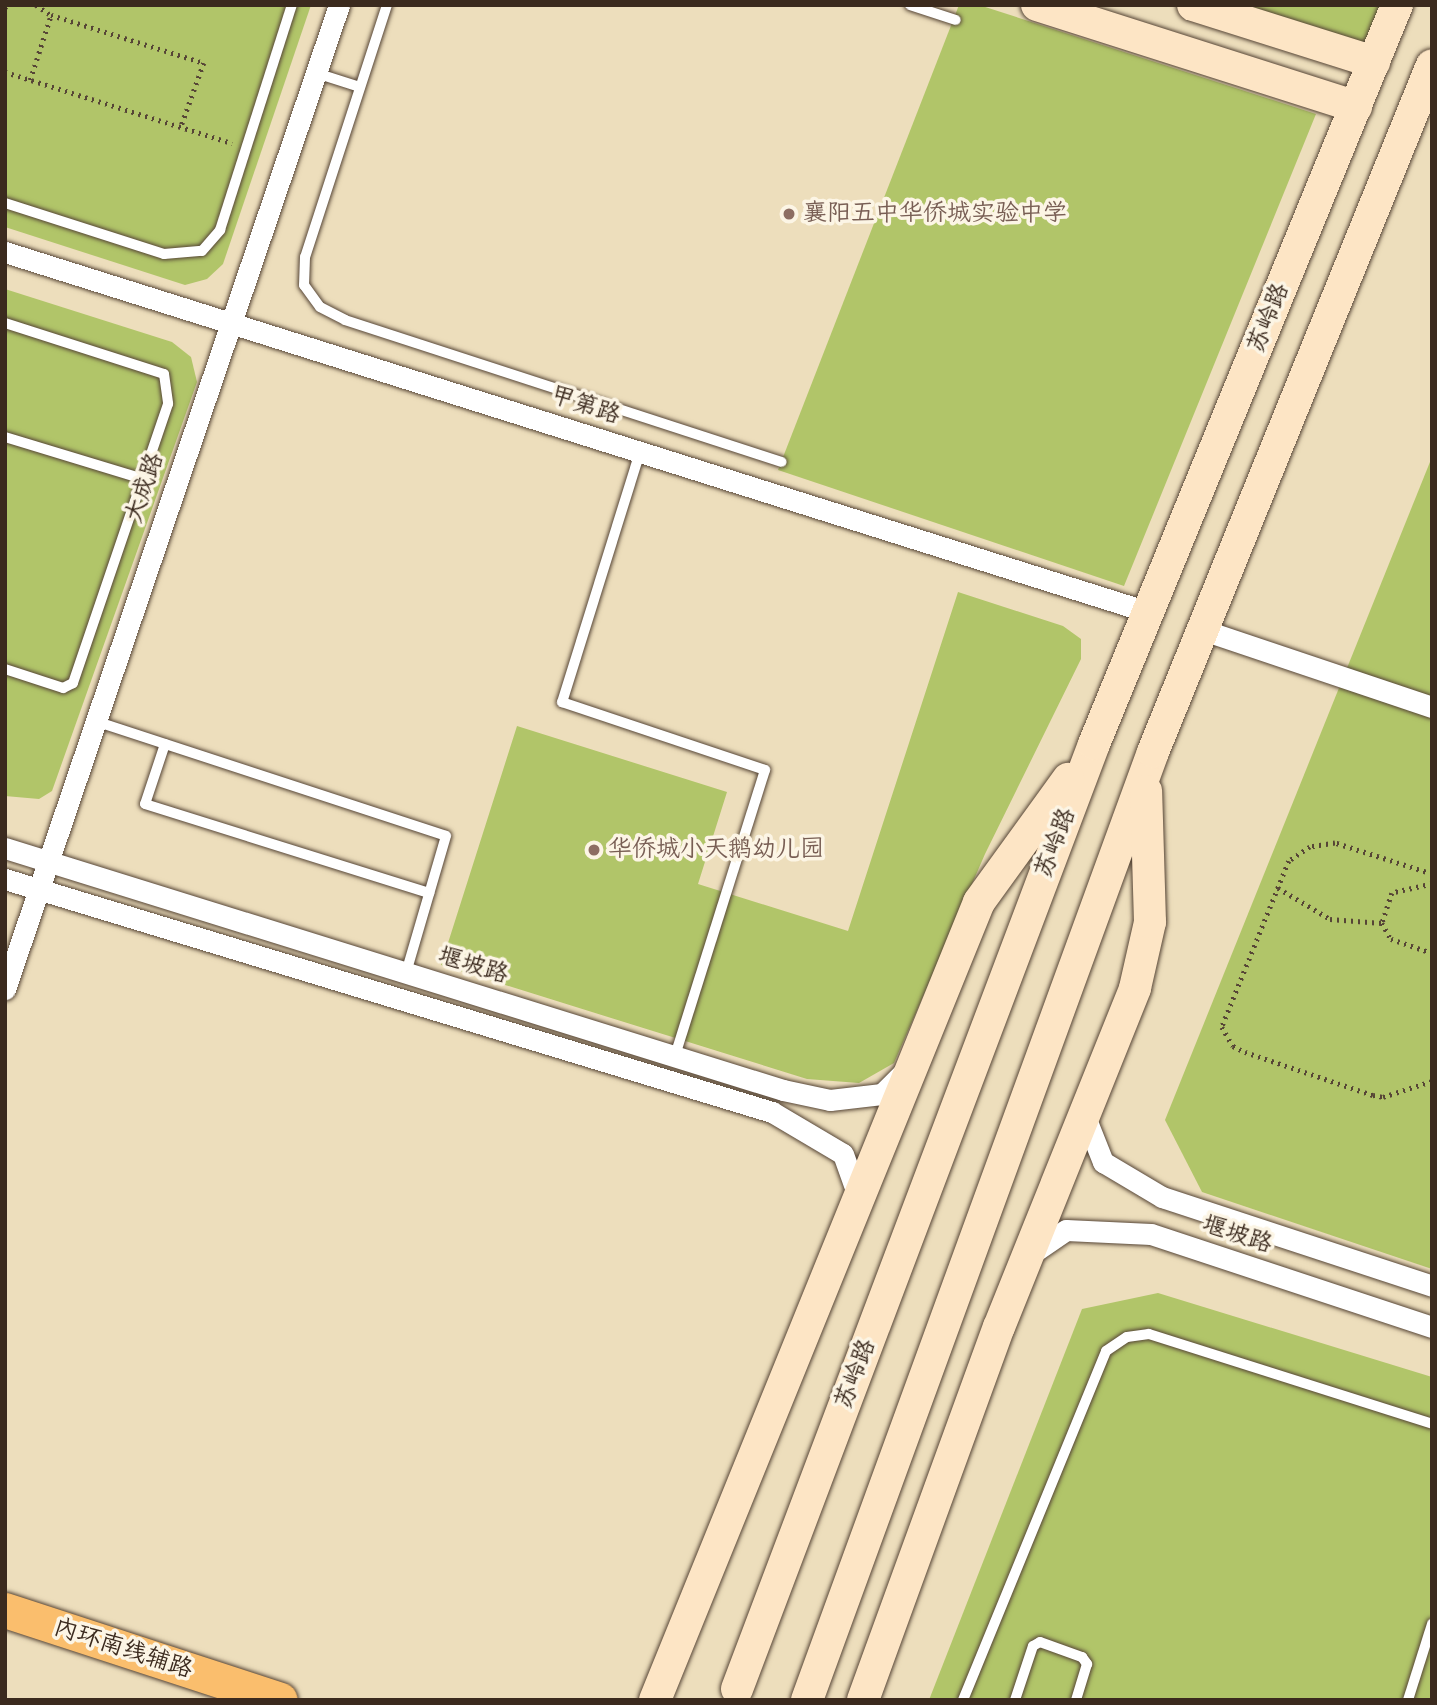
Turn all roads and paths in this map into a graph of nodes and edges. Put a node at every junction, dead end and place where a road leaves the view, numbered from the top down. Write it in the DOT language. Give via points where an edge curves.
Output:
graph roads {
  1 [pos="36,5"];
  2 [pos="292,5"];
  3 [pos="339,5"];
  4 [pos="387,5"];
  5 [pos="910,5"];
  6 [pos="1037,5"];
  7 [pos="1193,5"];
  8 [pos="1397,5"];
  9 [pos="51,15"];
  10 [pos="956,20"];
  11 [pos="1374,62"];
  12 [pos="1432,65"];
  13 [pos="5,72"];
  14 [pos="316,73"];
  15 [pos="30,80"];
  16 [pos="360,87"];
  17 [pos="1425,101"];
  18 [pos="1356,107"];
  19 [pos="181,127"];
  20 [pos="246,148"];
  21 [pos="5,203"];
  22 [pos="5,252"];
  23 [pos="229,321"];
  24 [pos="5,323"];
  25 [pos="5,437"];
  26 [pos="640,452"];
  27 [pos="781,462"];
  28 [pos="143,479"];
  29 [pos="1148,612"];
  30 [pos="1203,630"];
  31 [pos="5,669"];
  32 [pos="1432,707"];
  33 [pos="94,721"];
  34 [pos="165,744"];
  35 [pos="1094,744"];
  36 [pos="1153,752"];
  37 [pos="5,848"];
  38 [pos="46,861"];
  39 [pos="1432,874"];
  40 [pos="5,878"];
  41 [pos="1432,884"];
  42 [pos="1278,888"];
  43 [pos="38,889"];
  44 [pos="429,893"];
  45 [pos="1382,922"];
  46 [pos="1432,953"];
  47 [pos="407,973"];
  48 [pos="5,989"];
  49 [pos="674,1056"];
  50 [pos="916,1059"];
  51 [pos="1432,1082"];
  52 [pos="1084,1114"];
  53 [pos="858,1196"];
  54 [pos="1027,1257"];
  55 [pos="1432,1286"];
  56 [pos="1432,1327"];
  57 [pos="1432,1424"];
  58 [pos="5,1611"];
  59 [pos="1432,1624"];
  60 [pos="737,1689"];
  61 [pos="280,1700"];
  62 [pos="655,1700"];
  63 [pos="807,1700"];
  64 [pos="863,1700"];
  65 [pos="963,1700"];
  66 [pos="1015,1700"];
  67 [pos="1076,1700"];
  68 [pos="1408,1700"];
  1 -- 9 [label="path"];
  2 -- 20 [label="lane"];
  3 -- 14 [label="street, 大成路"];
  4 -- 16 [label="lane"];
  5 -- 10 [label="lane"];
  6 -- 18 [label="main road"];
  7 -- 11 [label="main road"];
  8 -- 11 [label="main road, 苏岭路"];
  9 -- 15 [label="path"];
  9 -- 19 [label="path" via="204,63"];
  11 -- 18 [label="main road, 苏岭路"];
  12 -- 17 [label="main road"];
  13 -- 15 [label="path"];
  14 -- 16 [label="lane"];
  14 -- 23 [label="street, 大成路"];
  15 -- 19 [label="path"];
  16 -- 27 [label="lane" via="305,257 304,285 320,307 345,320"];
  17 -- 30 [label="main road"];
  18 -- 29 [label="main road, 苏岭路"];
  19 -- 20 [label="path"];
  20 -- 21 [label="lane" via="220,230 202,251 164,254"];
  22 -- 23 [label="street, 甲第路"];
  23 -- 26 [label="street, 甲第路"];
  23 -- 33 [label="street, 大成路"];
  24 -- 28 [label="lane" via="164,374 168,404"];
  25 -- 28 [label="lane"];
  26 -- 29 [label="street, 甲第路"];
  26 -- 49 [label="lane" via="562,702 765,770"];
  28 -- 31 [label="lane" via="73,683 62,688"];
  29 -- 35 [label="main road, 苏岭路"];
  30 -- 32 [label="street"];
  30 -- 36 [label="main road"];
  33 -- 34 [label="lane"];
  33 -- 38 [label="street, 大成路"];
  34 -- 44 [label="lane" via="446,836"];
  34 -- 44 [label="lane" via="145,804"];
  35 -- 50 [label="main road" via="979,902"];
  35 -- 60 [label="main road, 苏岭路"];
  36 -- 52 [label="main road" via="1146,785 1150,922 1135,988"];
  36 -- 63 [label="main road"];
  37 -- 38 [label="street, 堰坡路"];
  38 -- 43 [label="street, 大成路"];
  38 -- 47 [label="street, 堰坡路"];
  39 -- 42 [label="path" via="1335,843 1310,847 1289,860"];
  40 -- 43 [label="street"];
  41 -- 45 [label="path" via="1392,893"];
  42 -- 45 [label="path" via="1329,919"];
  42 -- 51 [label="path" via="1224,1014 1222,1027 1233,1046 1382,1097"];
  43 -- 48 [label="street, 大成路"];
  43 -- 53 [label="street" via="772,1112 843,1154"];
  44 -- 47 [label="lane"];
  45 -- 46 [label="path" via="1391,939"];
  47 -- 49 [label="street, 堰坡路"];
  49 -- 50 [label="street, 堰坡路" via="830,1100 882,1094"];
  50 -- 53 [label="main road"];
  52 -- 54 [label="main road"];
  52 -- 55 [label="street, 堰坡路" via="1103,1162 1162,1197"];
  53 -- 62 [label="main road"];
  54 -- 56 [label="street, 堰坡路" via="1066,1230 1152,1234"];
  54 -- 64 [label="main road"];
  57 -- 65 [label="lane" via="1149,1334 1127,1337 1106,1351"];
  58 -- 61 [label="main road, 内环南线辅路"];
  59 -- 68 [label="lane"];
  66 -- 67 [label="lane" via="1032,1646 1040,1642 1082,1657 1087,1664"];
}
